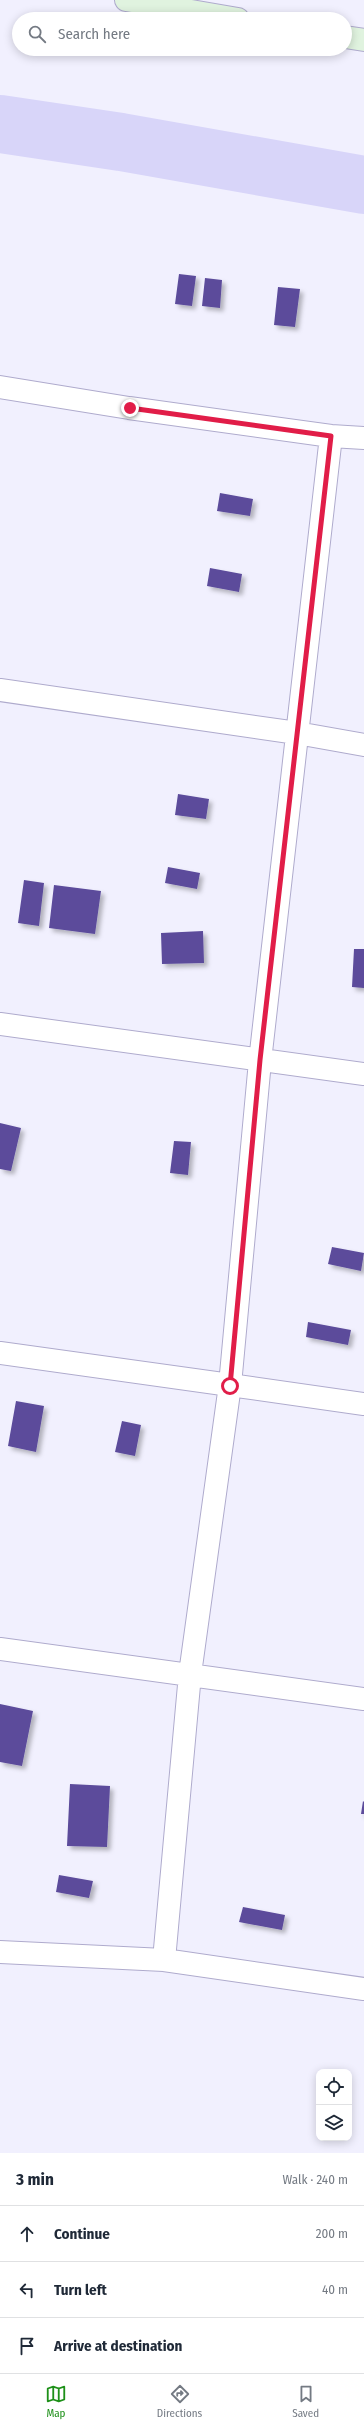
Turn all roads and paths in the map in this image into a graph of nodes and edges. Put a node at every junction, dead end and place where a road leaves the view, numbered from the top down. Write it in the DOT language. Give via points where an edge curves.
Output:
graph roads {
  1 [pos="126,0"];
  2 [pos="197,12"];
  3 [pos="352,38"];
  4 [pos="364,40"];
  5 [pos="0,386"];
  6 [pos="331,436"];
  7 [pos="364,438"];
  8 [pos="0,690"];
  9 [pos="296,733"];
  10 [pos="364,745"];
  11 [pos="0,1024"];
  12 [pos="260,1060"];
  13 [pos="364,1074"];
  14 [pos="0,1353"];
  15 [pos="230,1386"];
  16 [pos="364,1404"];
  17 [pos="0,1649"];
  18 [pos="190,1674"];
  19 [pos="364,1699"];
  20 [pos="0,1952"];
  21 [pos="164,1960"];
  22 [pos="364,1989"];
  1 -- 2 [label="main road"];
  3 -- 4 [label="main road"];
  5 -- 6 [label="street" via="130,408"];
  6 -- 7 [label="street"];
  6 -- 9 [label="street"];
  8 -- 9 [label="street"];
  9 -- 10 [label="street"];
  9 -- 12 [label="street"];
  11 -- 12 [label="street"];
  12 -- 13 [label="street"];
  12 -- 15 [label="street"];
  14 -- 15 [label="street"];
  15 -- 16 [label="street"];
  15 -- 18 [label="street"];
  17 -- 18 [label="street"];
  18 -- 19 [label="street"];
  18 -- 21 [label="street"];
  20 -- 21 [label="street"];
  21 -- 22 [label="street"];
}
